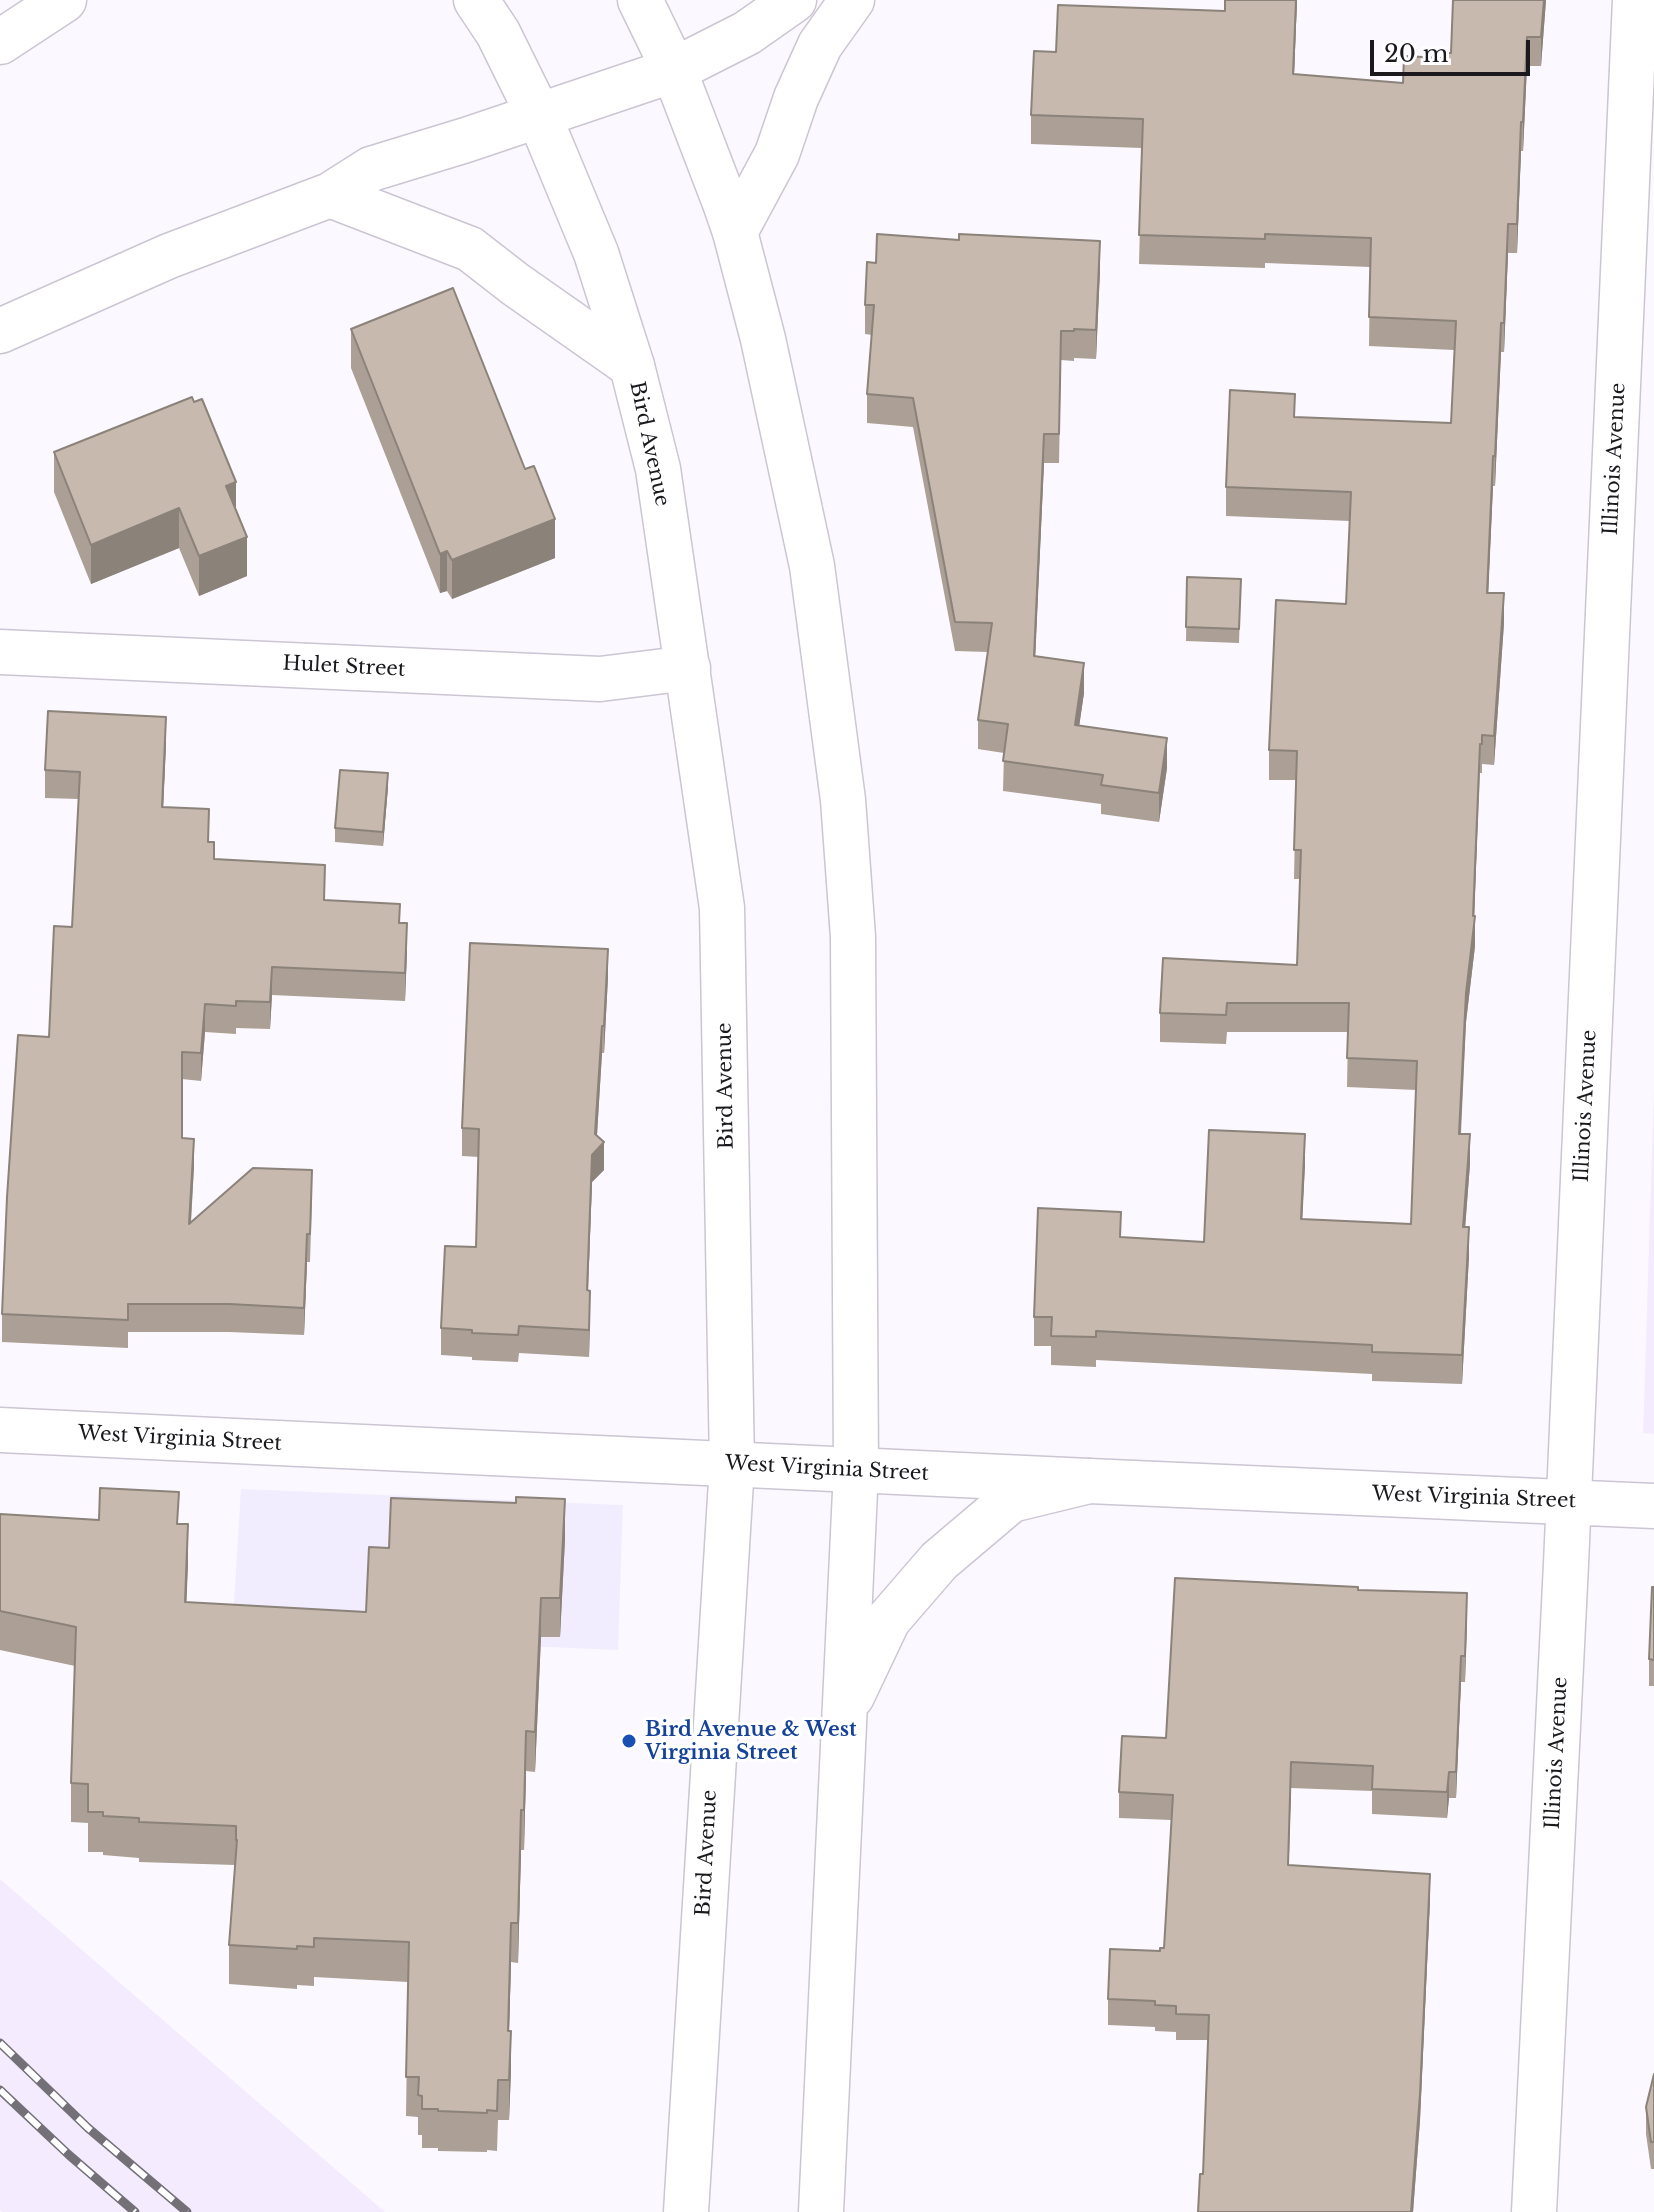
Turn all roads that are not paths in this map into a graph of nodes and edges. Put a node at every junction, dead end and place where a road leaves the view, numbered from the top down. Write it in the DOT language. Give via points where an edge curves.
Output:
graph roads {
  1 [pos="64,0"];
  2 [pos="476,0"];
  3 [pos="640,0"];
  4 [pos="794,0"];
  5 [pos="852,0"];
  6 [pos="1635,0"];
  7 [pos="0,42"];
  8 [pos="674,70"];
  9 [pos="539,116"];
  10 [pos="330,195"];
  11 [pos="735,232"];
  12 [pos="0,331"];
  13 [pos="632,366"];
  14 [pos="0,652"];
  15 [pos="688,668"];
  16 [pos="0,1430"];
  17 [pos="732,1465"];
  18 [pos="856,1470"];
  19 [pos="1089,1481"];
  20 [pos="1569,1502"];
  21 [pos="1654,1506"];
  22 [pos="844,1713"];
  23 [pos="686,2212"];
  24 [pos="821,2212"];
  25 [pos="1534,2212"];
  1 -- 7 [label="main road"];
  2 -- 9 [label="main road, Bird Avenue"];
  3 -- 8 [label="main road"];
  4 -- 8 [label="main road" via="747,33"];
  5 -- 11 [label="main road" via="820,45 777,154"];
  6 -- 20 [label="main road, Illinois Avenue"];
  8 -- 9 [label="main road"];
  8 -- 11 [label="main road"];
  9 -- 10 [label="main road" via="371,169"];
  9 -- 13 [label="main road, Bird Avenue" via="596,253"];
  10 -- 12 [label="main road" via="169,256"];
  10 -- 13 [label="main road" via="470,249"];
  11 -- 18 [label="main road" via="812,566 843,800 853,937"];
  13 -- 15 [label="main road, Bird Avenue" via="658,469"];
  14 -- 15 [label="main road, Hulet Street" via="600,679"];
  15 -- 17 [label="main road, Bird Avenue" via="722,908"];
  16 -- 17 [label="main road, West Virginia Street"];
  17 -- 18 [label="main road, West Virginia Street"];
  17 -- 23 [label="main road, Bird Avenue"];
  18 -- 19 [label="main road, West Virginia Street"];
  18 -- 22 [label="main road"];
  19 -- 20 [label="main road, West Virginia Street"];
  19 -- 22 [label="main road" via="1011,1500 939,1561 888,1620"];
  20 -- 21 [label="main road, West Virginia Street"];
  20 -- 25 [label="main road, Illinois Avenue"];
  22 -- 24 [label="main road"];
}
